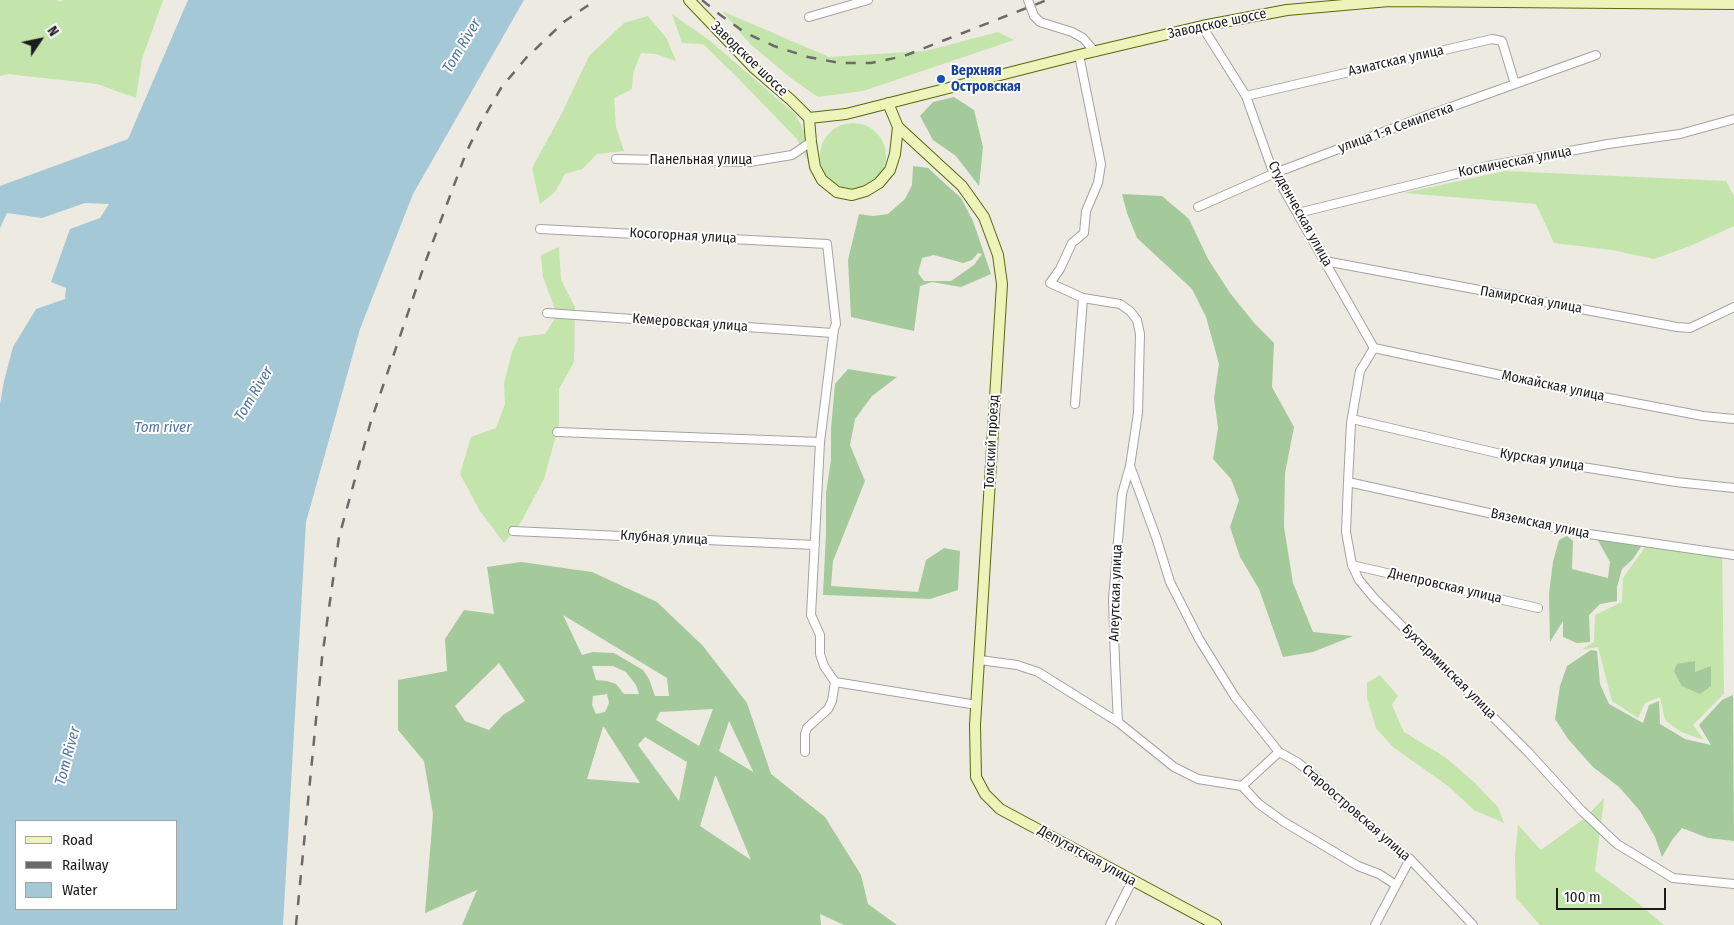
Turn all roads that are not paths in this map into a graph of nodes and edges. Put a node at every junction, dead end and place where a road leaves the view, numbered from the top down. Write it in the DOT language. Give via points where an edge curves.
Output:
graph roads {
  1 [pos="688,0"];
  2 [pos="868,0"];
  3 [pos="1028,0"];
  4 [pos="1734,4"];
  5 [pos="809,17"];
  6 [pos="1202,26"];
  7 [pos="1095,52"];
  8 [pos="1079,55"];
  9 [pos="1596,56"];
  10 [pos="1515,84"];
  11 [pos="1246,96"];
  12 [pos="888,103"];
  13 [pos="809,118"];
  14 [pos="1734,119"];
  15 [pos="898,127"];
  16 [pos="811,142"];
  17 [pos="616,159"];
  18 [pos="1275,173"];
  19 [pos="1198,207"];
  20 [pos="1298,213"];
  21 [pos="540,229"];
  22 [pos="1325,261"];
  23 [pos="1083,298"];
  24 [pos="1734,307"];
  25 [pos="547,313"];
  26 [pos="833,331"];
  27 [pos="1374,348"];
  28 [pos="1075,404"];
  29 [pos="1352,419"];
  30 [pos="1734,419"];
  31 [pos="557,432"];
  32 [pos="820,442"];
  33 [pos="1130,466"];
  34 [pos="1348,482"];
  35 [pos="1734,488"];
  36 [pos="513,532"];
  37 [pos="815,545"];
  38 [pos="1734,555"];
  39 [pos="1352,565"];
  40 [pos="1538,608"];
  41 [pos="980,660"];
  42 [pos="835,682"];
  43 [pos="977,705"];
  44 [pos="1118,722"];
  45 [pos="805,752"];
  46 [pos="1279,752"];
  47 [pos="975,768"];
  48 [pos="1242,786"];
  49 [pos="1410,859"];
  50 [pos="1132,881"];
  51 [pos="1734,884"];
  52 [pos="1396,885"];
  53 [pos="1110,925"];
  54 [pos="1216,925"];
  55 [pos="1374,925"];
  56 [pos="1473,925"];
  1 -- 13 [label="main road, Заводское шоссе" via="754,68"];
  2 -- 5 [label="street"];
  3 -- 7 [label="street" via="1040,22 1072,32 1083,38"];
  4 -- 6 [label="main road, Заводское шоссе" via="1389,1 1287,10"];
  6 -- 7 [label="main road, Заводское шоссе"];
  6 -- 11 [label="street, Студенческая улица"];
  7 -- 8 [label="main road, Заводское шоссе"];
  8 -- 12 [label="main road, Заводское шоссе"];
  8 -- 23 [label="street, Староостровская улица" via="1100,164 1098,184 1086,211 1084,233 1072,243 1050,283"];
  9 -- 10 [label="street, улица 1-я Семилетка"];
  10 -- 11 [label="street, Азиатская улица" via="1502,41 1492,39"];
  10 -- 18 [label="street, улица 1-я Семилетка"];
  11 -- 18 [label="street, Студенческая улица"];
  12 -- 13 [label="main road, Заводское шоссе" via="846,114"];
  12 -- 15 [label="main road"];
  13 -- 16 [label="main road"];
  14 -- 20 [label="street, Космическая улица" via="1680,134 1488,166"];
  15 -- 16 [label="main road" via="890,170 879,183 852,195 837,192 822,180 815,167"];
  15 -- 41 [label="main road, Томский проезд" via="962,186 984,217 998,256 1002,284"];
  16 -- 17 [label="street, Панельная улица" via="792,155 749,162"];
  18 -- 19 [label="street, улица 1-я Семилетка"];
  18 -- 20 [label="street, Студенческая улица"];
  20 -- 22 [label="street, Студенческая улица"];
  21 -- 26 [label="street, Косогорная улица" via="827,244 836,324"];
  22 -- 24 [label="street, Памирская улица" via="1677,327 1690,328"];
  22 -- 27 [label="street, Студенческая улица"];
  23 -- 28 [label="street"];
  23 -- 33 [label="street, Староостровская улица" via="1120,304 1137,320 1140,334 1138,413"];
  25 -- 26 [label="street, Кемеровская улица"];
  26 -- 32 [label="street"];
  27 -- 29 [label="street, Бухтарминская улица" via="1360,371"];
  27 -- 30 [label="street, Можайская улица" via="1598,396"];
  29 -- 34 [label="street, Бухтарминская улица"];
  29 -- 35 [label="street, Курская улица" via="1501,454"];
  31 -- 32 [label="street"];
  32 -- 37 [label="street"];
  33 -- 44 [label="street, Алеутская улица" via="1122,494 1113,599"];
  33 -- 46 [label="street, Староостровская улица" via="1170,582 1199,639 1235,697"];
  34 -- 38 [label="street, Вяземская улица" via="1575,532"];
  34 -- 39 [label="street, Бухтарминская улица" via="1346,532"];
  36 -- 37 [label="street, Клубная улица"];
  37 -- 42 [label="street" via="811,615 820,635 824,666"];
  39 -- 40 [label="street, Днепровская улица"];
  39 -- 51 [label="street, Бухтарминская улица" via="1374,598 1616,844 1673,878"];
  41 -- 43 [label="main road, Томский проезд"];
  41 -- 44 [label="street" via="1017,665 1038,672"];
  42 -- 43 [label="street"];
  42 -- 45 [label="street" via="828,709 805,734"];
  43 -- 47 [label="main road, Томский проезд"];
  44 -- 48 [label="street" via="1174,767 1198,779"];
  46 -- 48 [label="street"];
  46 -- 49 [label="street, Староостровская улица" via="1316,777"];
  47 -- 50 [label="main road, Депутатская улица" via="976,778 985,794 1000,809"];
  48 -- 52 [label="street" via="1259,804 1284,822"];
  49 -- 52 [label="street"];
  49 -- 56 [label="street, Староостровская улица"];
  50 -- 53 [label="street"];
  50 -- 54 [label="main road, Депутатская улица"];
  52 -- 55 [label="street"];
}
